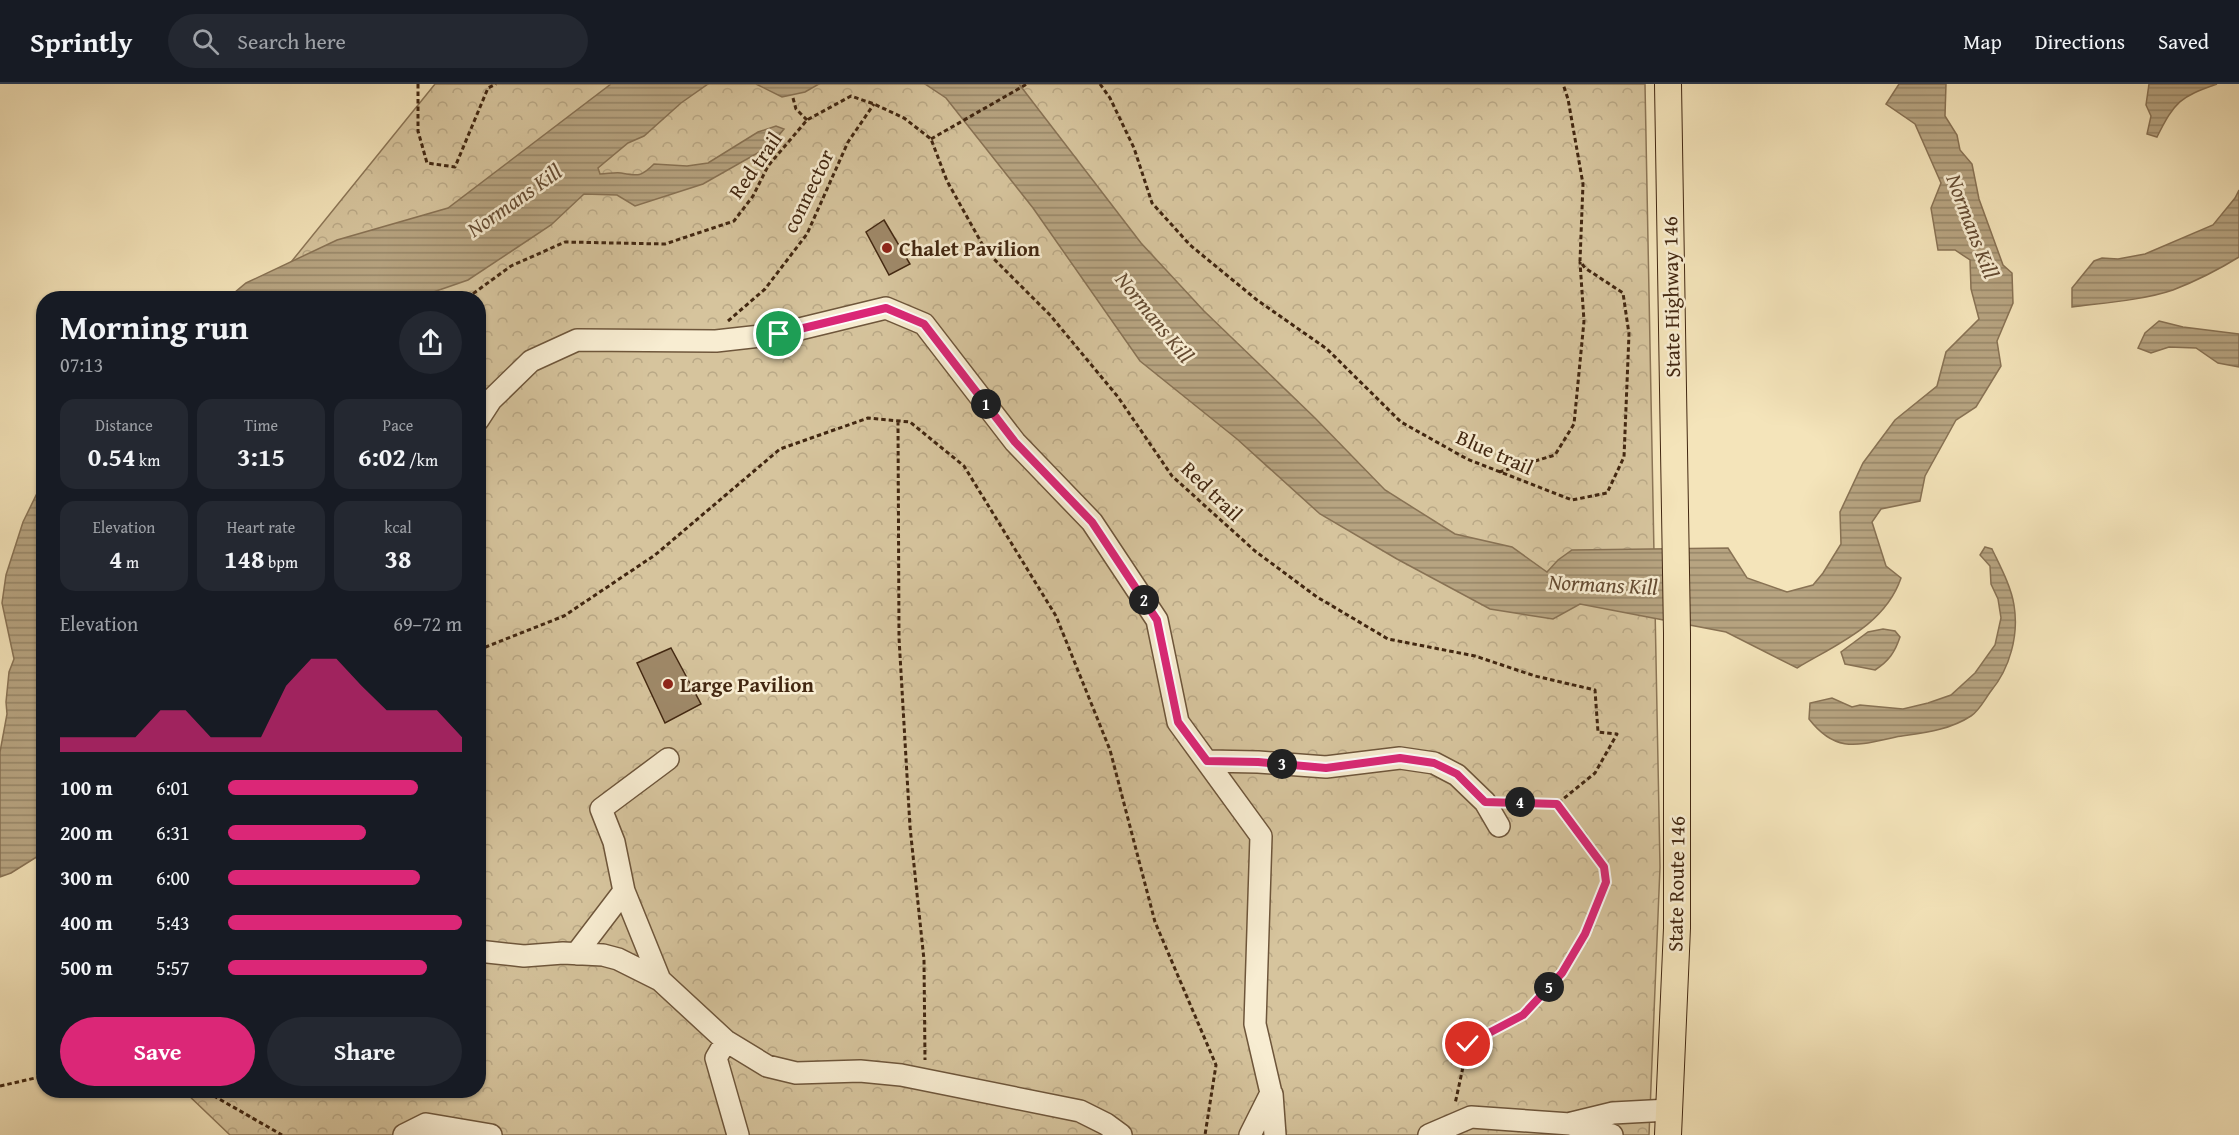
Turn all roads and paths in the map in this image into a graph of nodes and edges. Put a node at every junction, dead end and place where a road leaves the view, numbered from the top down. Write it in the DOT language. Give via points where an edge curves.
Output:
graph roads {
  1 [pos="418,84"];
  2 [pos="496,84"];
  3 [pos="1027,84"];
  4 [pos="1100,84"];
  5 [pos="1563,84"];
  6 [pos="1668,84"];
  7 [pos="793,98"];
  8 [pos="874,104"];
  9 [pos="807,120"];
  10 [pos="931,139"];
  11 [pos="1580,261"];
  12 [pos="477,291"];
  13 [pos="716,341"];
  14 [pos="486,408"];
  15 [pos="897,421"];
  16 [pos="1498,472"];
  17 [pos="1677,633"];
  18 [pos="486,647"];
  19 [pos="668,759"];
  20 [pos="1207,761"];
  21 [pos="1485,802"];
  22 [pos="1557,804"];
  23 [pos="1499,826"];
  24 [pos="624,891"];
  25 [pos="486,952"];
  26 [pos="576,954"];
  27 [pos="660,980"];
  28 [pos="726,1041"];
  29 [pos="36,1078"];
  30 [pos="925,1080"];
  31 [pos="0,1086"];
  32 [pos="1271,1093"];
  33 [pos="219,1098"];
  34 [pos="1669,1110"];
  35 [pos="1455,1124"];
  36 [pos="1570,1124"];
  37 [pos="282,1135"];
  38 [pos="404,1135"];
  39 [pos="491,1135"];
  40 [pos="738,1135"];
  41 [pos="1121,1135"];
  42 [pos="1205,1135"];
  43 [pos="1250,1135"];
  44 [pos="1275,1135"];
  45 [pos="1429,1135"];
  46 [pos="1612,1135"];
  47 [pos="1668,1135"];
  1 -- 2 [label="path" via="418,131 427,163 455,167 488,88"];
  3 -- 10 [label="path"];
  4 -- 16 [label="path, Blue trail" via="1134,148 1152,203 1190,245 1257,300 1327,349 1401,422"];
  5 -- 11 [label="path" via="1584,184"];
  6 -- 17 [label="main road, State Highway 146"];
  7 -- 9 [label="path" via="796,109"];
  8 -- 9 [label="path, Red trail" via="851,96"];
  8 -- 10 [label="path, Red trail" via="904,118"];
  8 -- 13 [label="path, connector" via="848,142 807,234 765,289 729,319"];
  9 -- 12 [label="path, Red trail" via="768,166 753,196 734,221 665,244 565,242 512,266"];
  10 -- 22 [label="path, Red trail" via="947,182 986,251 1050,315 1118,397 1172,476 1255,551 1317,597 1388,639 1475,656 1595,690 1598,732 1617,734 1595,773"];
  11 -- 16 [label="path" via="1584,321 1574,424 1555,455"];
  11 -- 16 [label="path, Blue trail" via="1623,293 1629,334 1624,457 1607,493 1572,500"];
  13 -- 14 [label="lane" via="577,340 531,361"];
  13 -- 20 [label="lane" via="779,334 886,308 924,324 1015,442 1092,522 1157,620 1178,722"];
  15 -- 18 [label="path" via="868,418 780,449 656,555 564,616"];
  15 -- 30 [label="path" via="899,638 910,827 924,960"];
  15 -- 42 [label="path" via="910,422 964,466 1056,616 1110,750 1155,922 1216,1065"];
  17 -- 34 [label="main road, State Route 146" via="1677,928"];
  19 -- 24 [label="lane" via="602,809 614,842"];
  20 -- 21 [label="lane" via="1326,768 1400,758 1434,763 1457,774"];
  20 -- 32 [label="lane" via="1261,836 1255,1024"];
  21 -- 22 [label="path"];
  21 -- 23 [label="lane"];
  22 -- 35 [label="path" via="1604,867 1606,882 1585,934 1562,973 1523,1015 1468,1044"];
  24 -- 26 [label="lane"];
  24 -- 27 [label="lane"];
  25 -- 26 [label="lane" via="524,956"];
  26 -- 27 [label="lane" via="618,959"];
  27 -- 28 [label="lane"];
  28 -- 30 [label="lane" via="767,1066 796,1073 860,1071"];
  28 -- 40 [label="lane" via="716,1058"];
  29 -- 31 [label="path"];
  30 -- 41 [label="lane" via="1080,1111"];
  32 -- 43 [label="lane"];
  32 -- 44 [label="lane"];
  33 -- 37 [label="path"];
  34 -- 36 [label="lane" via="1613,1113"];
  34 -- 47 [label="main road, State Route 146"];
  35 -- 36 [label="lane" via="1471,1117"];
  35 -- 45 [label="lane"];
  36 -- 46 [label="lane"];
  38 -- 39 [label="lane" via="426,1125"];
}
